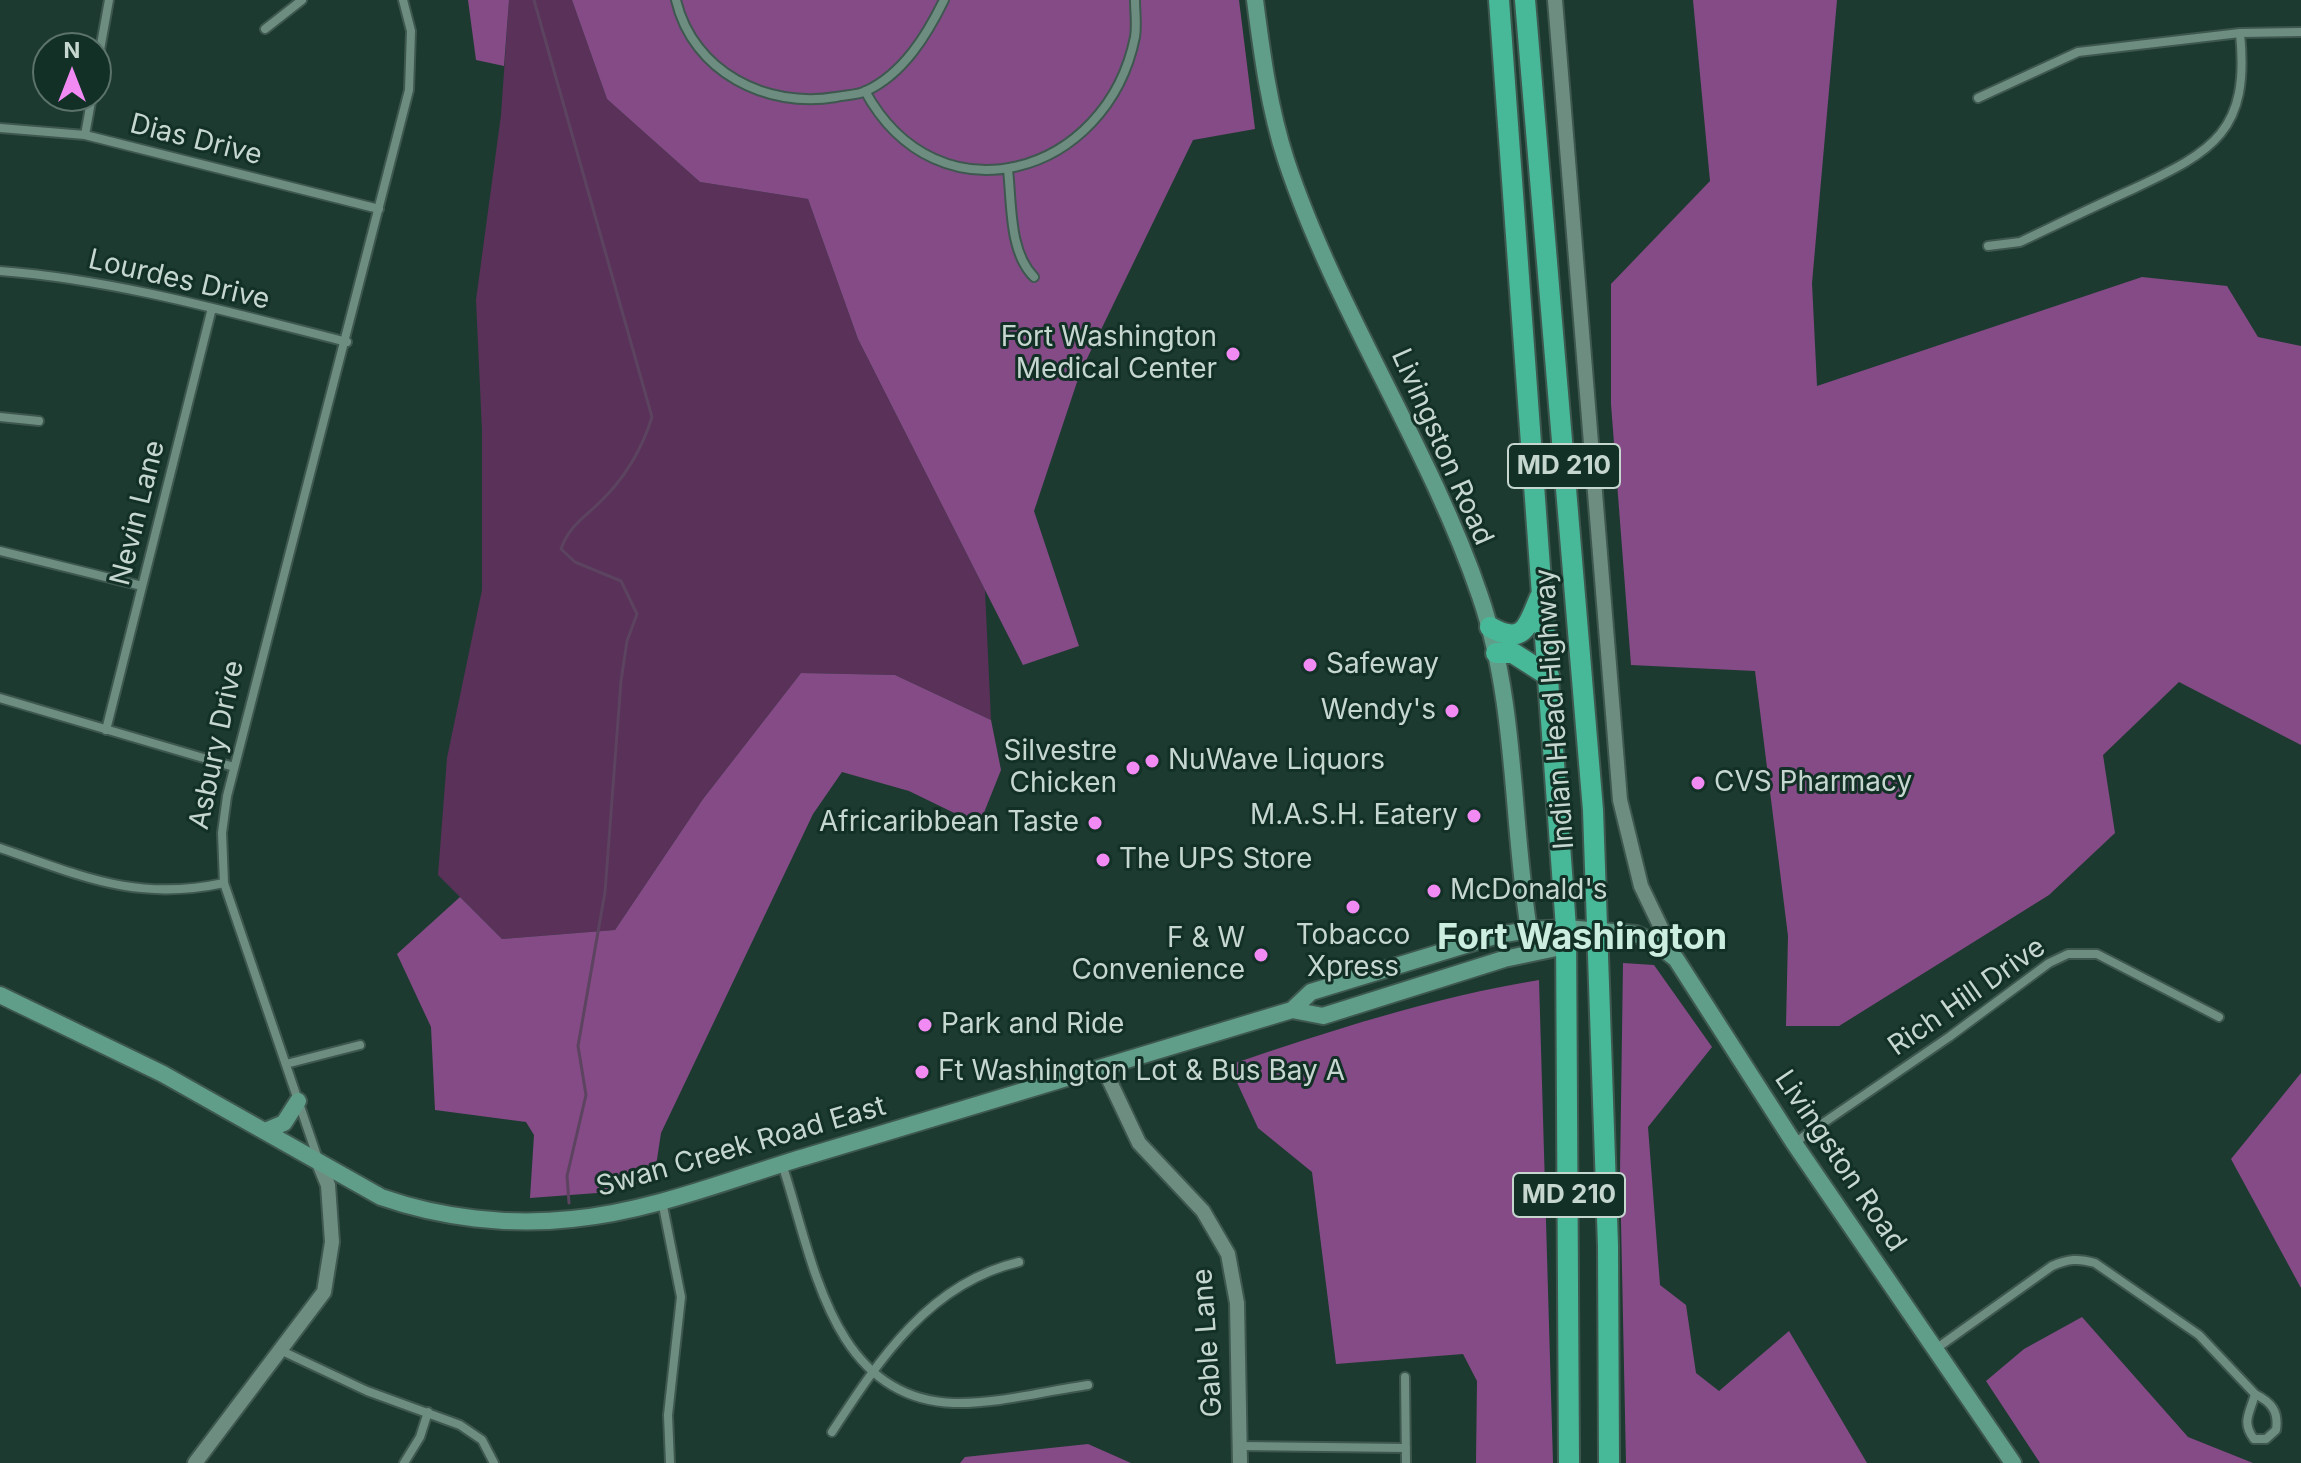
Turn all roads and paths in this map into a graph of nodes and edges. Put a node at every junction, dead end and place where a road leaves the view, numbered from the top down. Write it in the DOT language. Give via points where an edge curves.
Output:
graph roads {
  1 [pos="109,0"];
  2 [pos="302,0"];
  3 [pos="403,0"];
  4 [pos="676,0"];
  5 [pos="944,0"];
  6 [pos="1135,0"];
  7 [pos="1255,0"];
  8 [pos="1499,0"];
  9 [pos="1525,0"];
  10 [pos="1555,0"];
  11 [pos="265,29"];
  12 [pos="103,32"];
  13 [pos="2301,32"];
  14 [pos="2240,33"];
  15 [pos="865,91"];
  16 [pos="1978,98"];
  17 [pos="89,112"];
  18 [pos="0,128"];
  19 [pos="85,135"];
  20 [pos="1008,170"];
  21 [pos="379,209"];
  22 [pos="1988,246"];
  23 [pos="0,271"];
  24 [pos="1034,277"];
  25 [pos="212,308"];
  26 [pos="347,342"];
  27 [pos="0,417"];
  28 [pos="39,421"];
  29 [pos="0,551"];
  30 [pos="142,586"];
  31 [pos="1541,593"];
  32 [pos="1490,627"];
  33 [pos="1496,653"];
  34 [pos="1549,676"];
  35 [pos="0,698"];
  36 [pos="106,730"];
  37 [pos="234,767"];
  38 [pos="0,848"];
  39 [pos="224,883"];
  40 [pos="1529,930"];
  41 [pos="1596,932"];
  42 [pos="1566,937"];
  43 [pos="1676,959"];
  44 [pos="0,995"];
  45 [pos="1292,1010"];
  46 [pos="2219,1017"];
  47 [pos="360,1045"];
  48 [pos="286,1064"];
  49 [pos="1104,1069"];
  50 [pos="298,1101"];
  51 [pos="265,1131"];
  52 [pos="1794,1143"];
  53 [pos="319,1163"];
  54 [pos="782,1164"];
  55 [pos="661,1201"];
  56 [pos="1019,1262"];
  57 [pos="1937,1348"];
  58 [pos="280,1350"];
  59 [pos="871,1373"];
  60 [pos="1405,1377"];
  61 [pos="1088,1385"];
  62 [pos="2255,1394"];
  63 [pos="428,1412"];
  64 [pos="832,1432"];
  65 [pos="1240,1446"];
  66 [pos="1406,1448"];
  67 [pos="195,1463"];
  68 [pos="404,1463"];
  69 [pos="494,1463"];
  70 [pos="670,1463"];
  71 [pos="1240,1463"];
  72 [pos="1406,1463"];
  73 [pos="1569,1463"];
  74 [pos="1609,1463"];
  75 [pos="2013,1463"];
  1 -- 12 [label="street"];
  2 -- 11 [label="street"];
  3 -- 21 [label="street, Asbury Drive" via="411,31 409,90"];
  4 -- 15 [label="street" via="681,22 732,79 771,97 814,101"];
  5 -- 15 [label="street" via="921,43 902,65"];
  6 -- 20 [label="street" via="1135,35 1104,107 1084,132 1057,152"];
  7 -- 32 [label="main road, Livingston Road" via="1266,83 1286,162 1454,534"];
  8 -- 31 [label="highway, Indian Head Highway / MD 210"];
  9 -- 41 [label="highway, Indian Head Highway / MD 210" via="1592,796"];
  10 -- 43 [label="street" via="1620,800 1641,886"];
  13 -- 14 [label="street"];
  14 -- 16 [label="street" via="2078,52"];
  14 -- 22 [label="street" via="2241,92 2224,129 2200,155 2020,242"];
  15 -- 20 [label="street" via="878,114 907,144 939,163 967,170"];
  17 -- 19 [label="street"];
  18 -- 19 [label="street, Dias Drive"];
  19 -- 21 [label="street, Dias Drive"];
  20 -- 24 [label="street" via="1017,246 1022,265"];
  21 -- 26 [label="street, Asbury Drive"];
  23 -- 25 [label="street, Lourdes Drive" via="69,277"];
  25 -- 26 [label="street, Lourdes Drive"];
  25 -- 30 [label="street, Nevin Lane"];
  26 -- 37 [label="street, Asbury Drive"];
  27 -- 28 [label="street"];
  29 -- 30 [label="street"];
  30 -- 36 [label="street, Nevin Lane"];
  31 -- 32 [label="highway" via="1520,633 1502,634"];
  31 -- 34 [label="highway, Indian Head Highway / MD 210"];
  32 -- 33 [label="main road, Livingston Road"];
  33 -- 34 [label="highway" via="1513,653"];
  33 -- 40 [label="main road, Livingston Road" via="1511,739"];
  34 -- 42 [label="highway, Indian Head Highway / MD 210"];
  35 -- 36 [label="street"];
  36 -- 37 [label="street"];
  37 -- 39 [label="street, Asbury Drive" via="223,816"];
  38 -- 39 [label="street" via="125,889 185,890"];
  39 -- 48 [label="street, Asbury Drive"];
  40 -- 42 [label="main road, Swan Creek Road East"];
  40 -- 45 [label="main road, Swan Creek Road East" via="1311,992"];
  41 -- 42 [label="main road, Swan Creek Road East"];
  41 -- 43 [label="main road, Livingston Road" via="1636,934"];
  41 -- 74 [label="highway, Indian Head Highway / MD 210" via="1608,1246"];
  42 -- 45 [label="main road, Swan Creek Road East" via="1323,1016"];
  42 -- 73 [label="highway, Indian Head Highway / MD 210"];
  43 -- 52 [label="main road, Livingston Road"];
  44 -- 51 [label="main road, Swan Creek Road East" via="108,1044"];
  45 -- 49 [label="main road, Swan Creek Road East"];
  46 -- 52 [label="street, Rich Hill Drive" via="2097,954 2068,954"];
  47 -- 48 [label="street"];
  48 -- 50 [label="street, Asbury Drive"];
  49 -- 54 [label="main road, Swan Creek Road East"];
  49 -- 65 [label="street, Gable Lane" via="1139,1143 1203,1211 1228,1254 1237,1303"];
  50 -- 51 [label="main road" via="284,1123"];
  50 -- 53 [label="street, Asbury Drive"];
  51 -- 53 [label="main road, Swan Creek Road East"];
  52 -- 57 [label="main road, Livingston Road"];
  53 -- 55 [label="main road, Swan Creek Road East" via="396,1203 478,1218 569,1220"];
  53 -- 58 [label="street, Asbury Drive" via="328,1185 330,1266 324,1292"];
  54 -- 55 [label="main road, Swan Creek Road East"];
  54 -- 59 [label="street" via="837,1329"];
  55 -- 70 [label="street" via="681,1297 668,1415"];
  56 -- 59 [label="street" via="996,1267 942,1297"];
  57 -- 62 [label="street" via="2052,1266 2081,1259 2095,1263 2199,1335"];
  57 -- 75 [label="main road, Livingston Road"];
  58 -- 63 [label="street" via="367,1391"];
  58 -- 67 [label="street, Asbury Drive"];
  59 -- 61 [label="street" via="915,1395 956,1403"];
  59 -- 64 [label="street"];
  60 -- 66 [label="street"];
  62 -- 62 [label="street" via="2277,1415 2276,1430 2266,1439 2254,1439 2246,1429"];
  63 -- 68 [label="street"];
  63 -- 69 [label="street" via="482,1440"];
  65 -- 66 [label="street"];
  65 -- 71 [label="street, Gable Lane"];
  66 -- 72 [label="street"];
}
